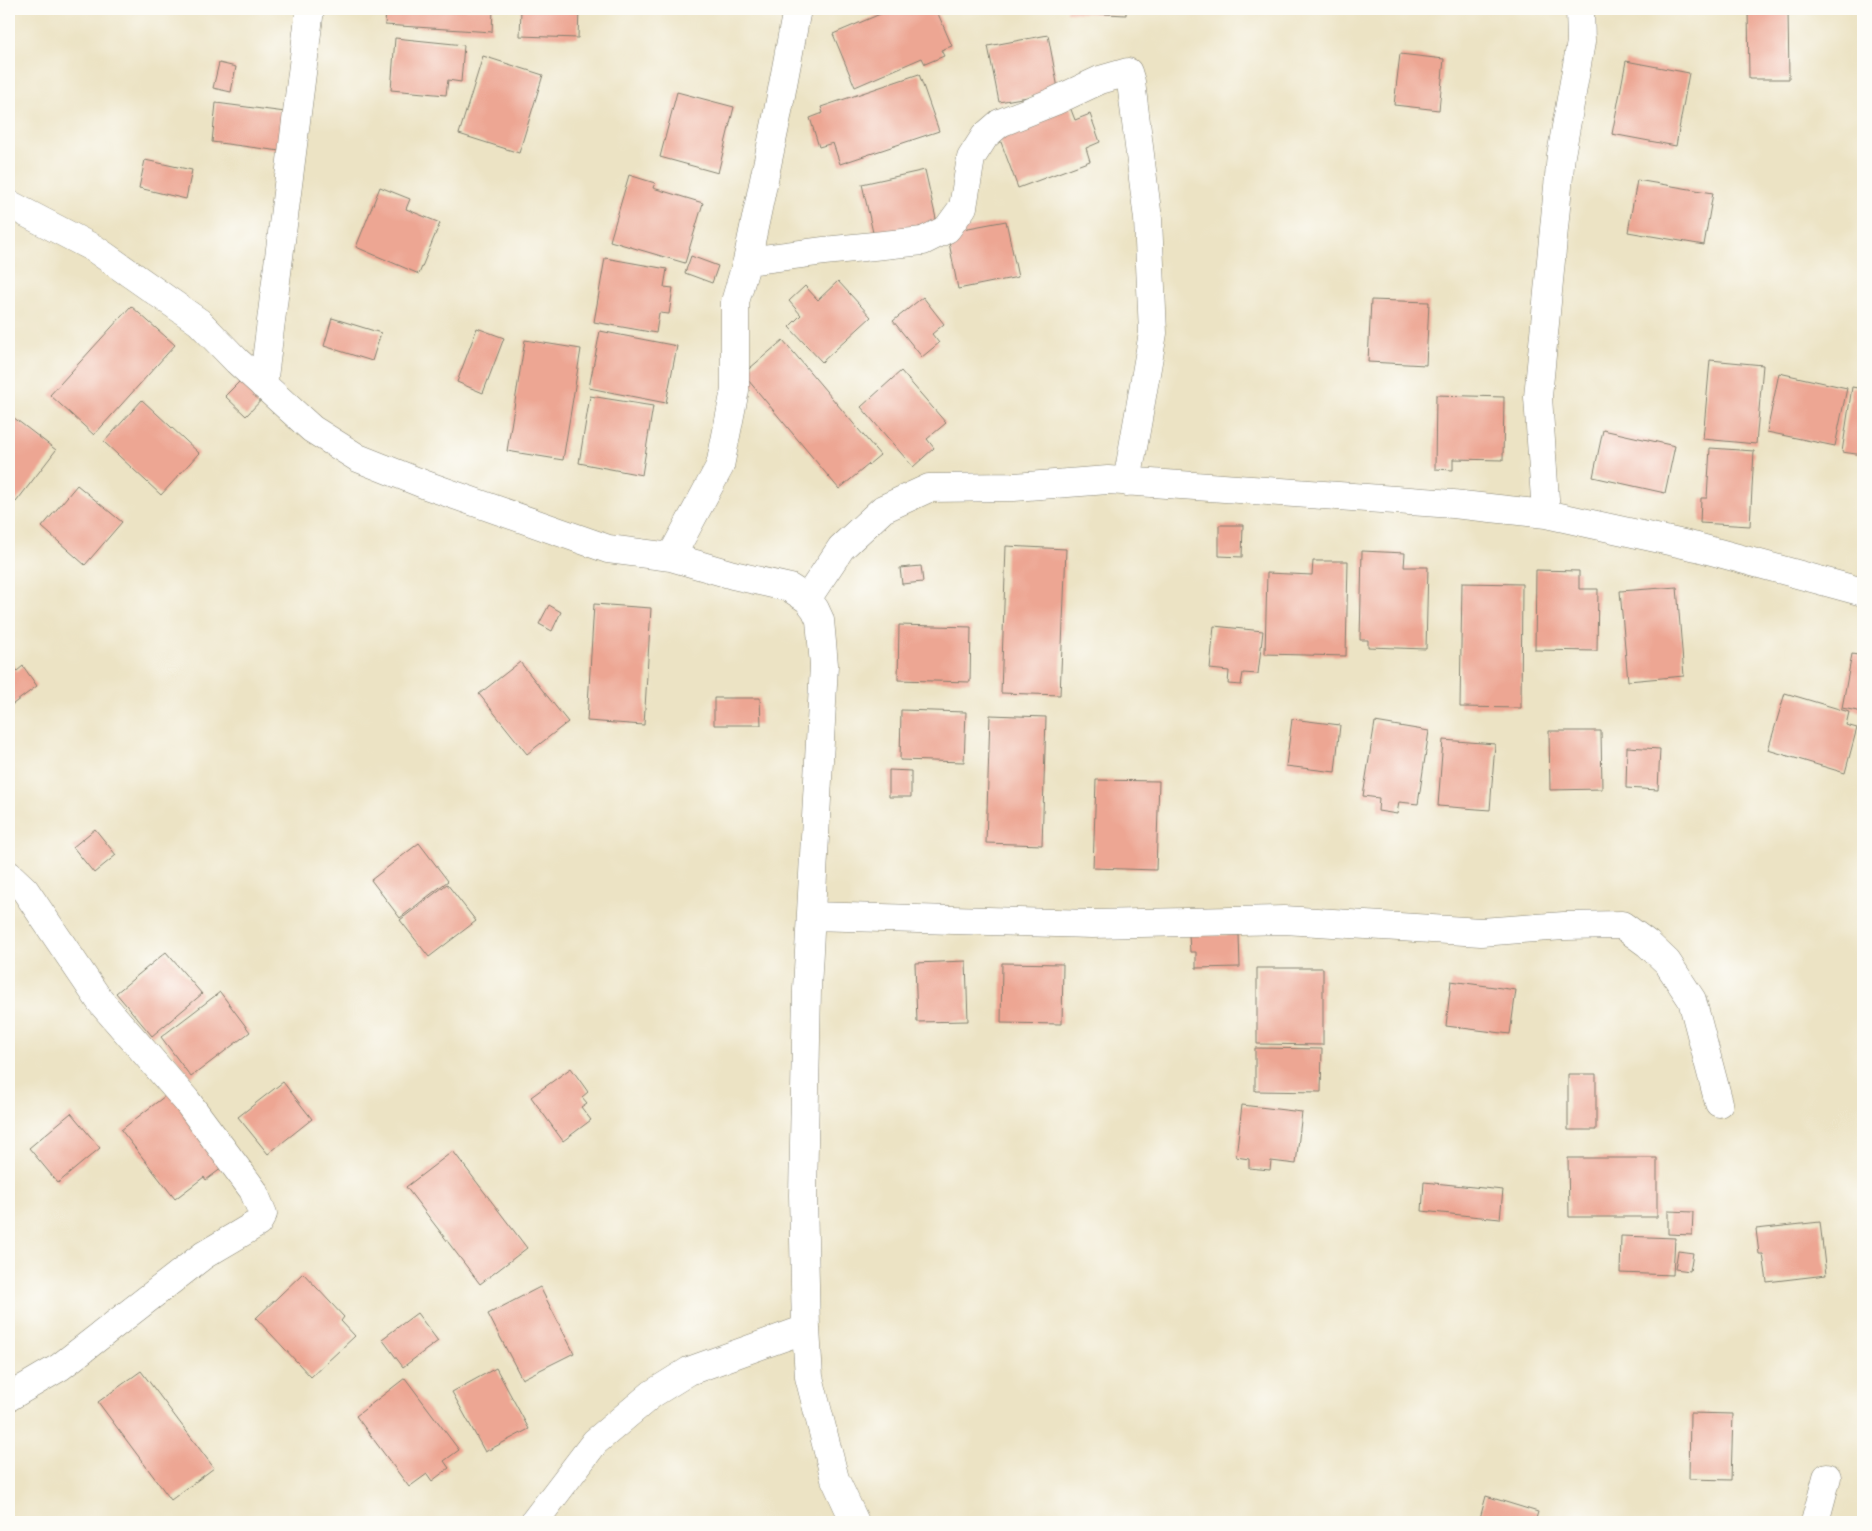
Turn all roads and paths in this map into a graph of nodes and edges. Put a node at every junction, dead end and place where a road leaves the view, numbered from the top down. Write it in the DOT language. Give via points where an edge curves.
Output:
graph roads {
  1 [pos="310,9"];
  2 [pos="797,9"];
  3 [pos="1580,9"];
  4 [pos="9,204"];
  5 [pos="747,261"];
  6 [pos="263,385"];
  7 [pos="1128,482"];
  8 [pos="1546,514"];
  9 [pos="671,558"];
  10 [pos="1863,592"];
  11 [pos="807,599"];
  12 [pos="9,875"];
  13 [pos="811,916"];
  14 [pos="1720,1103"];
  15 [pos="806,1329"];
  16 [pos="9,1397"];
  17 [pos="1827,1476"];
  18 [pos="534,1522"];
  19 [pos="855,1522"];
  20 [pos="1815,1522"];
  1 -- 6 [label="street"];
  2 -- 5 [label="street"];
  3 -- 8 [label="street" via="1581,42 1561,156 1538,397"];
  4 -- 6 [label="street" via="94,249 199,322"];
  5 -- 7 [label="street" via="923,242 947,230 963,206 970,158 1000,123 1100,80 1128,72 1148,219 1153,333"];
  5 -- 9 [label="street" via="735,302 734,390 720,466"];
  6 -- 9 [label="street" via="312,430 358,458 608,549"];
  7 -- 8 [label="street" via="1453,504"];
  7 -- 11 [label="street" via="1108,480 1014,487 929,488 883,509 841,548"];
  8 -- 10 [label="street" via="1697,547"];
  9 -- 11 [label="street" via="790,588"];
  11 -- 13 [label="street" via="820,620 824,665"];
  12 -- 16 [label="street" via="25,890 100,1001 186,1100 253,1190 264,1214 258,1223 204,1255 60,1367"];
  13 -- 14 [label="street" via="1092,924 1284,920 1481,932 1622,926 1667,962 1692,1000"];
  13 -- 15 [label="street" via="804,1186"];
  15 -- 18 [label="street" via="690,1371 652,1394 595,1442"];
  15 -- 19 [label="street" via="809,1377 835,1479"];
  17 -- 20 [label="street"];
}
